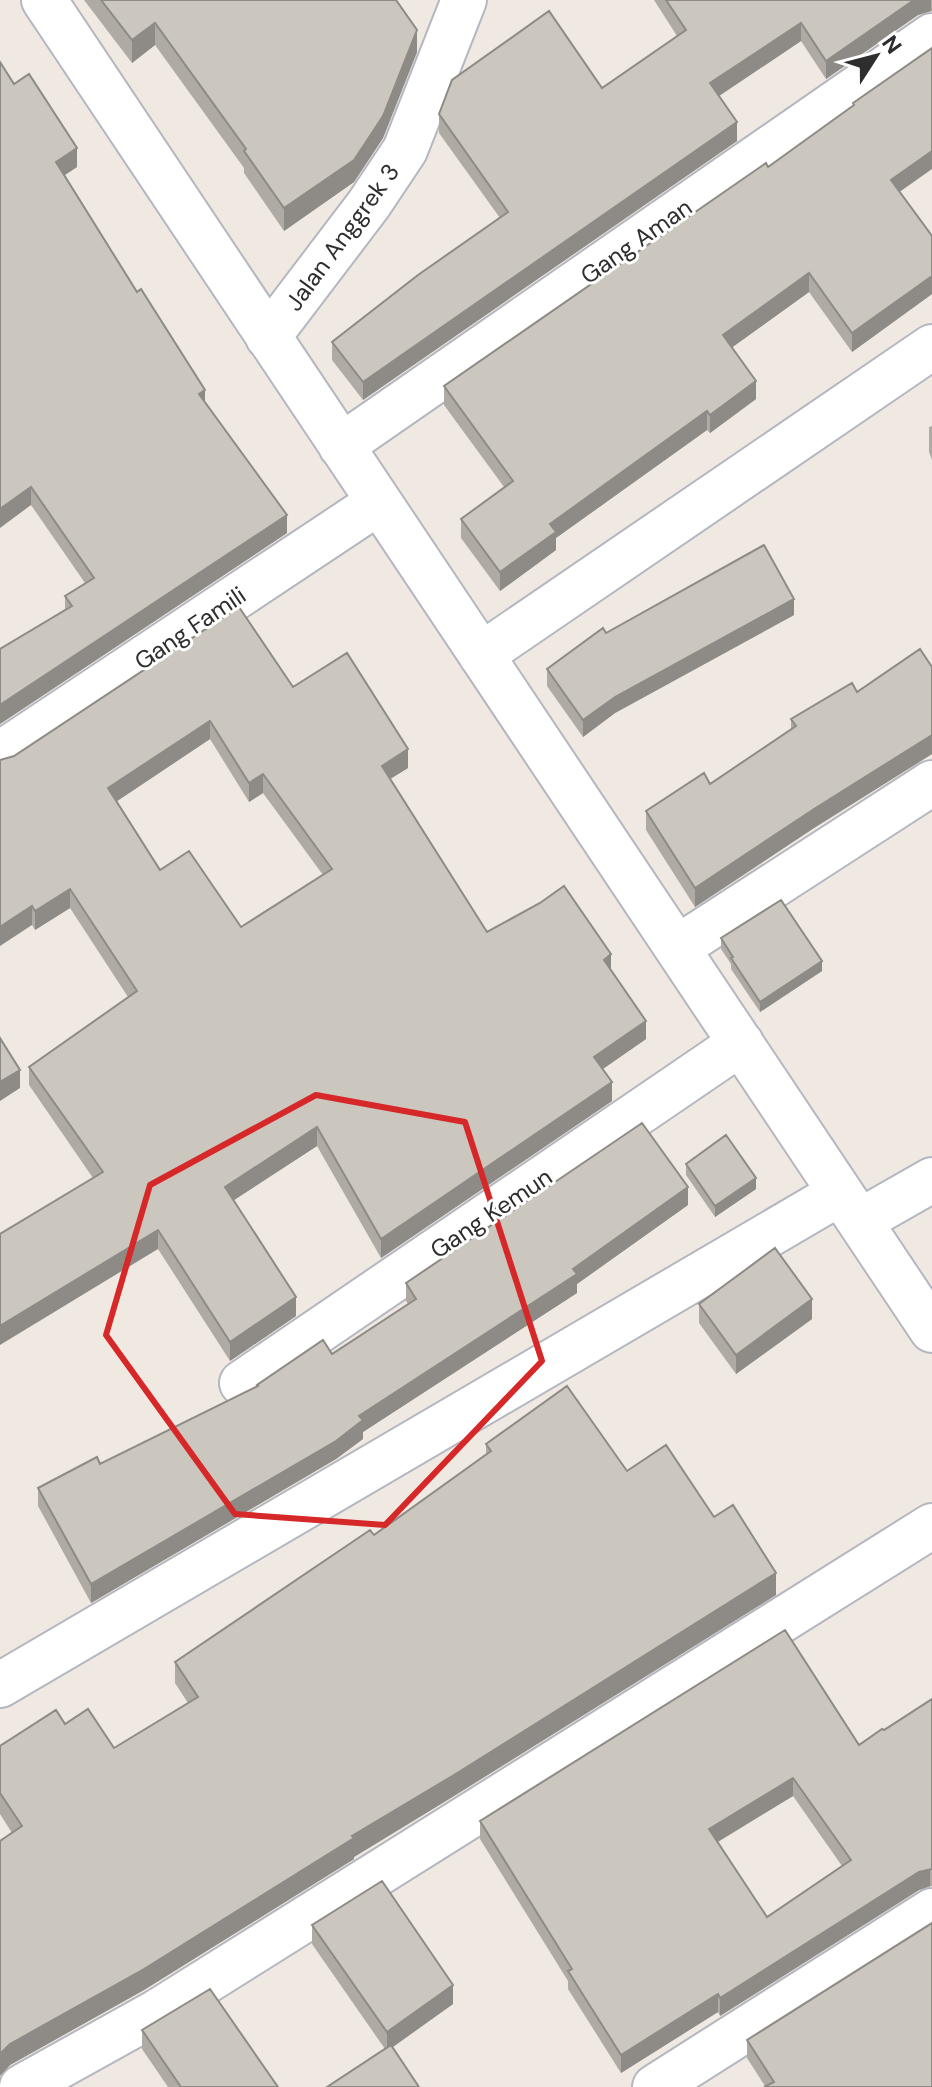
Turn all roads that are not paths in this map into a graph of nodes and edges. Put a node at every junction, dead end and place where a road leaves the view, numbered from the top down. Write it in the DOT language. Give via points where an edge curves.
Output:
graph roads {
  1 [pos="44,0"];
  2 [pos="464,0"];
  3 [pos="932,36"];
  4 [pos="268,337"];
  5 [pos="932,347"];
  6 [pos="341,446"];
  7 [pos="379,502"];
  8 [pos="481,655"];
  9 [pos="0,754"];
  10 [pos="932,783"];
  11 [pos="677,948"];
  12 [pos="741,1043"];
  13 [pos="932,1180"];
  14 [pos="850,1207"];
  15 [pos="932,1330"];
  16 [pos="242,1383"];
  17 [pos="932,1526"];
  18 [pos="0,1685"];
  19 [pos="932,1911"];
  20 [pos="22,2087"];
  21 [pos="655,2087"];
  1 -- 4 [label="street"];
  2 -- 4 [label="street, Jalan Anggrek 3" via="405,150"];
  3 -- 6 [label="street, Gang Aman"];
  4 -- 6 [label="street"];
  5 -- 8 [label="street"];
  6 -- 7 [label="street"];
  7 -- 8 [label="street"];
  7 -- 9 [label="street, Gang Famili"];
  8 -- 11 [label="street"];
  10 -- 11 [label="street"];
  11 -- 12 [label="street"];
  12 -- 14 [label="street"];
  12 -- 16 [label="street, Gang Kemun"];
  13 -- 14 [label="street"];
  14 -- 15 [label="street"];
  14 -- 18 [label="street"];
  17 -- 20 [label="street" via="157,2012"];
  19 -- 21 [label="street"];
}
